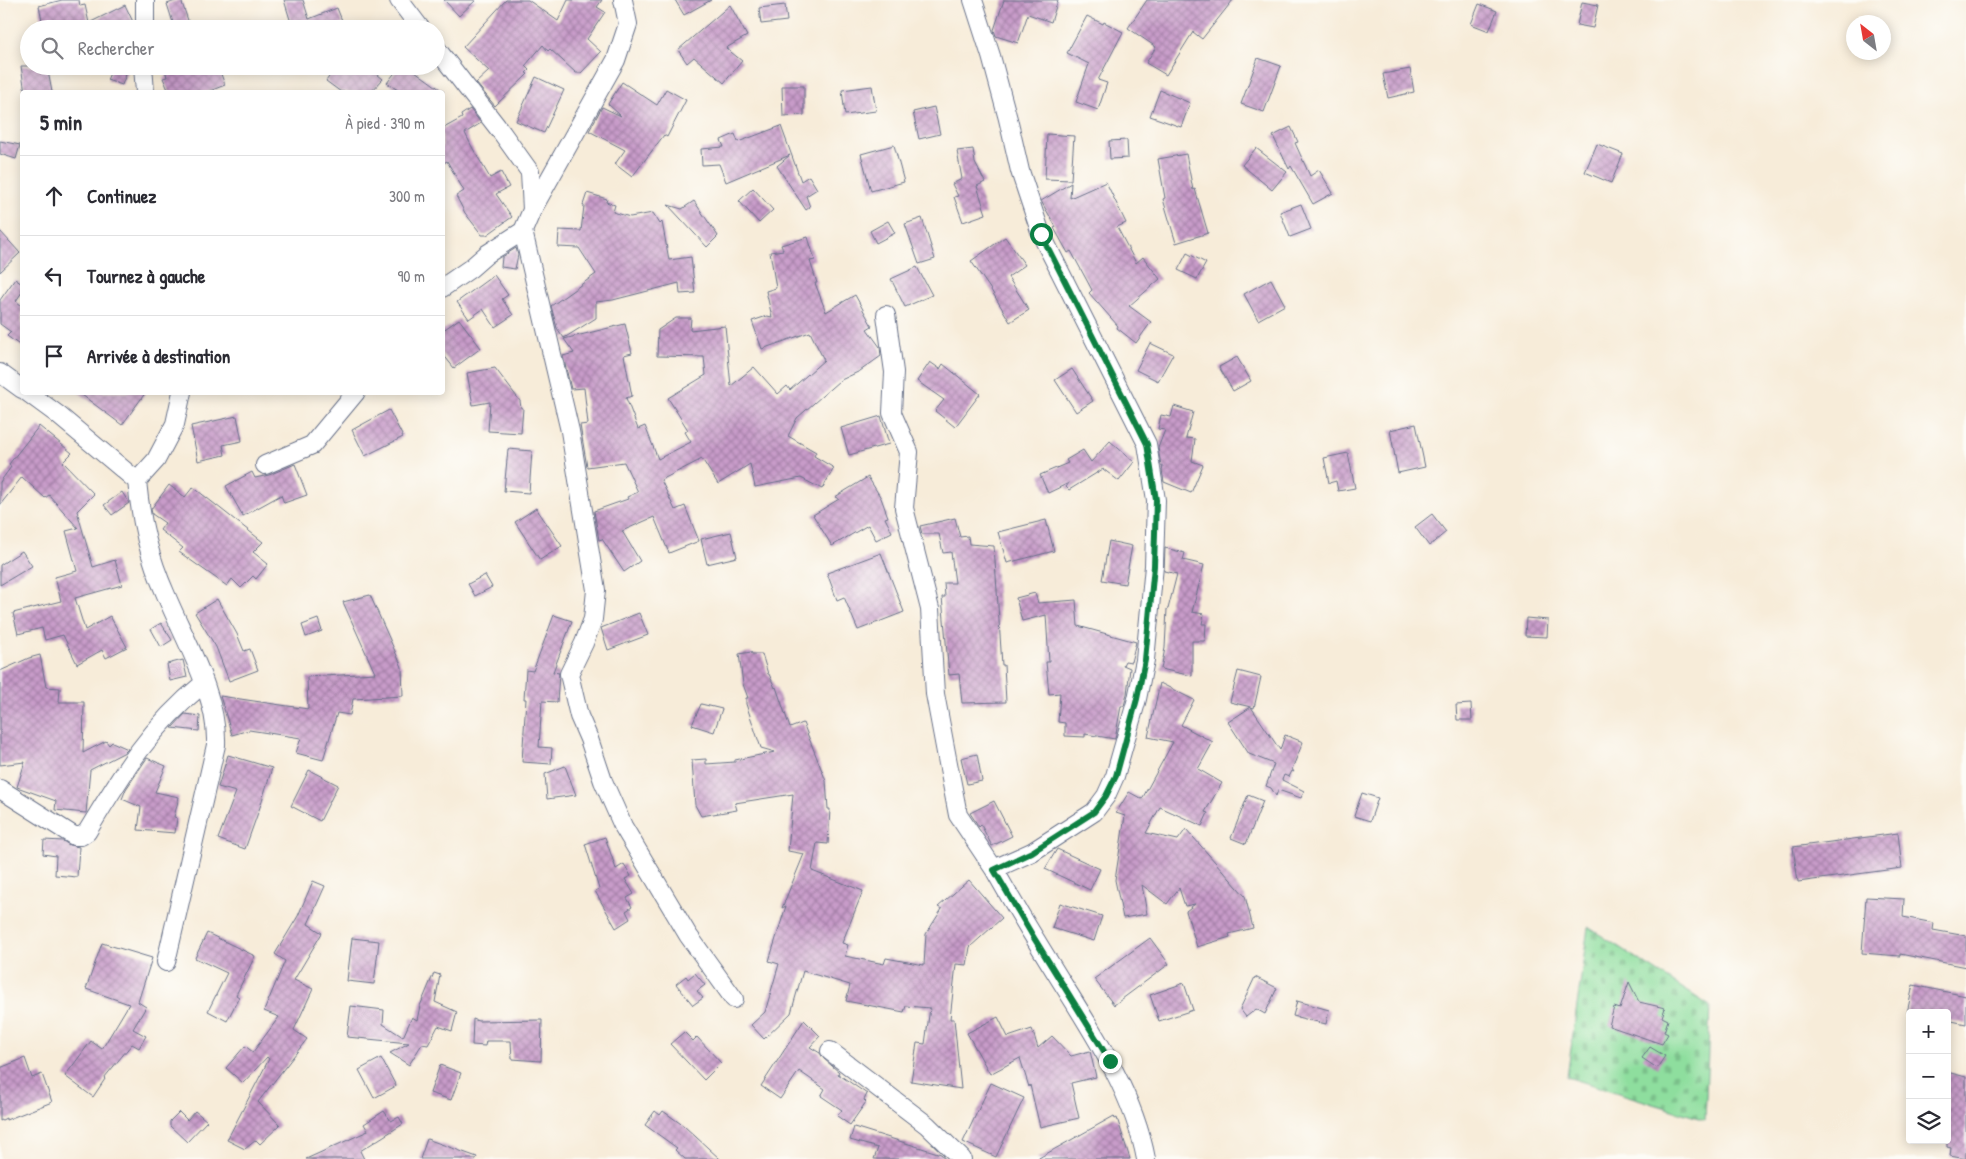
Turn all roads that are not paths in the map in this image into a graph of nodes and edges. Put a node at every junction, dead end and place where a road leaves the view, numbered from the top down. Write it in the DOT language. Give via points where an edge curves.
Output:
graph roads {
  1 [pos="144,0"];
  2 [pos="399,0"];
  3 [pos="623,0"];
  4 [pos="973,0"];
  5 [pos="145,20"];
  6 [pos="414,20"];
  7 [pos="445,60"];
  8 [pos="144,75"];
  9 [pos="145,90"];
  10 [pos="532,210"];
  11 [pos="523,231"];
  12 [pos="445,286"];
  13 [pos="886,316"];
  14 [pos="0,373"];
  15 [pos="20,388"];
  16 [pos="31,395"];
  17 [pos="181,395"];
  18 [pos="354,395"];
  19 [pos="265,465"];
  20 [pos="137,481"];
  21 [pos="204,683"];
  22 [pos="0,789"];
  23 [pos="994,870"];
  24 [pos="166,962"];
  25 [pos="734,1000"];
  26 [pos="830,1050"];
  27 [pos="962,1159"];
  28 [pos="1146,1159"];
  1 -- 5 [label="street"];
  2 -- 6 [label="street"];
  3 -- 10 [label="street" via="628,24 616,60"];
  4 -- 23 [label="street" via="991,56 1020,171 1041,234 1147,444 1156,500 1154,566 1145,660 1116,776 1094,812 1032,852"];
  7 -- 10 [label="street" via="530,172"];
  8 -- 9 [label="street"];
  10 -- 11 [label="street"];
  11 -- 12 [label="street"];
  11 -- 25 [label="street" via="570,431 596,590 593,619 569,674 579,716 623,826 688,935"];
  13 -- 23 [label="street" via="894,372 892,413 909,452 904,508 930,609 935,694 958,815"];
  14 -- 15 [label="street"];
  16 -- 20 [label="street"];
  17 -- 20 [label="street" via="175,424 156,460"];
  18 -- 19 [label="street" via="312,445"];
  20 -- 21 [label="street" via="148,549"];
  21 -- 22 [label="street" via="161,722 140,748 88,832 81,836 74,836"];
  21 -- 24 [label="street" via="216,731 216,745"];
  23 -- 28 [label="street" via="1110,1061 1142,1140"];
  26 -- 27 [label="street" via="927,1125"];
}
